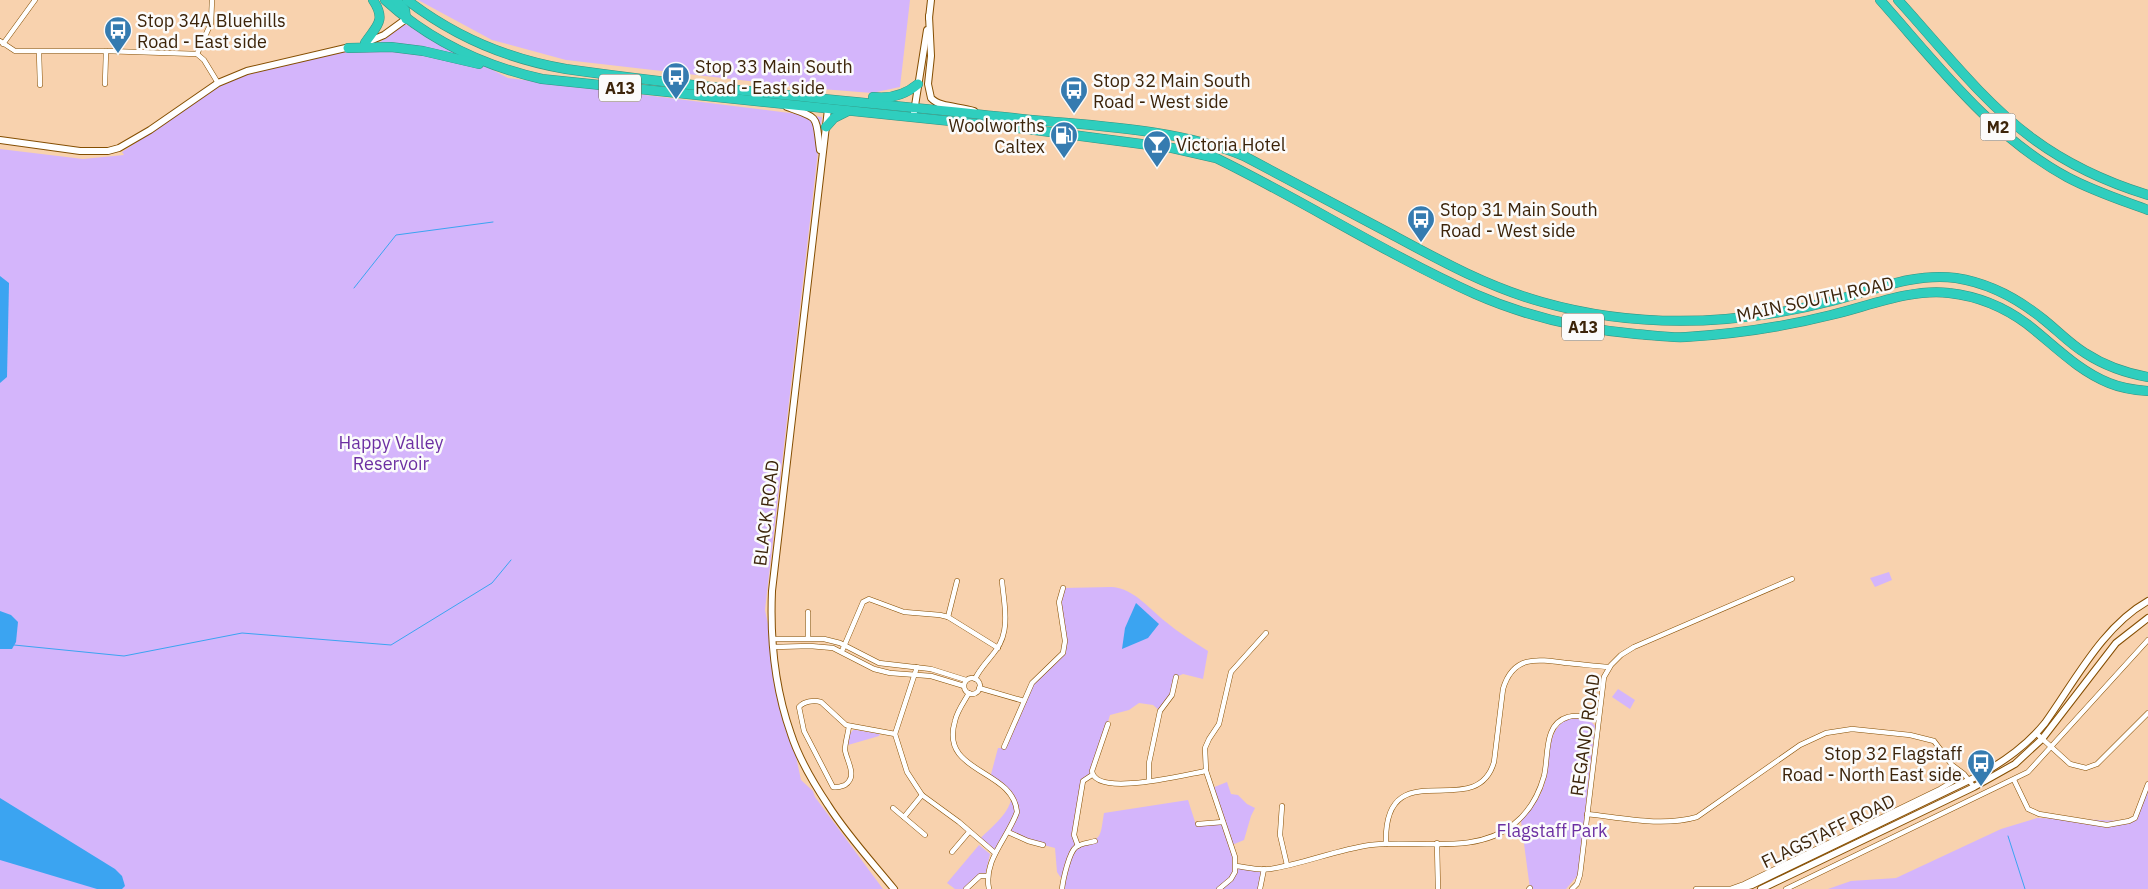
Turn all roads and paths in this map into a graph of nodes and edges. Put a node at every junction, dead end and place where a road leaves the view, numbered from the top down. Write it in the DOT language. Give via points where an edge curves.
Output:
graph roads {
  1 [pos="35,0"];
  2 [pos="212,0"];
  3 [pos="373,0"];
  4 [pos="385,0"];
  5 [pos="396,0"];
  6 [pos="407,0"];
  7 [pos="931,0"];
  8 [pos="1880,0"];
  9 [pos="1898,0"];
  10 [pos="421,11"];
  11 [pos="929,16"];
  12 [pos="406,19"];
  13 [pos="2,42"];
  14 [pos="365,43"];
  15 [pos="348,48"];
  16 [pos="106,51"];
  17 [pos="39,52"];
  18 [pos="197,54"];
  19 [pos="504,69"];
  20 [pos="218,83"];
  21 [pos="105,84"];
  22 [pos="918,84"];
  23 [pos="40,85"];
  24 [pos="829,98"];
  25 [pos="846,100"];
  26 [pos="780,105"];
  27 [pos="915,107"];
  28 [pos="828,110"];
  29 [pos="848,111"];
  30 [pos="983,114"];
  31 [pos="914,118"];
  32 [pos="826,127"];
  33 [pos="1139,132"];
  34 [pos="0,140"];
  35 [pos="1193,152"];
  36 [pos="822,158"];
  37 [pos="2148,195"];
  38 [pos="2148,210"];
  39 [pos="1482,280"];
  40 [pos="1476,294"];
  41 [pos="2148,377"];
  42 [pos="2148,391"];
  43 [pos="1792,579"];
  44 [pos="957,581"];
  45 [pos="1002,581"];
  46 [pos="1063,588"];
  47 [pos="2148,601"];
  48 [pos="808,612"];
  49 [pos="948,617"];
  50 [pos="2148,618"];
  51 [pos="1266,633"];
  52 [pos="808,638"];
  53 [pos="773,639"];
  54 [pos="2148,640"];
  55 [pos="846,645"];
  56 [pos="774,647"];
  57 [pos="998,648"];
  58 [pos="842,651"];
  59 [pos="917,667"];
  60 [pos="1609,667"];
  61 [pos="916,674"];
  62 [pos="1176,677"];
  63 [pos="975,679"];
  64 [pos="966,680"];
  65 [pos="964,686"];
  66 [pos="979,688"];
  67 [pos="968,693"];
  68 [pos="1024,700"];
  69 [pos="2148,713"];
  70 [pos="1598,718"];
  71 [pos="1108,724"];
  72 [pos="849,726"];
  73 [pos="895,734"];
  74 [pos="2036,734"];
  75 [pos="2042,739"];
  76 [pos="1004,747"];
  77 [pos="2052,747"];
  78 [pos="1958,770"];
  79 [pos="1206,771"];
  80 [pos="1092,775"];
  81 [pos="1149,780"];
  82 [pos="1969,780"];
  83 [pos="2014,780"];
  84 [pos="2148,784"];
  85 [pos="1974,787"];
  86 [pos="922,795"];
  87 [pos="1282,806"];
  88 [pos="893,808"];
  89 [pos="1587,814"];
  90 [pos="904,817"];
  91 [pos="1223,822"];
  92 [pos="1198,824"];
  93 [pos="969,832"];
  94 [pos="1008,832"];
  95 [pos="925,835"];
  96 [pos="1095,841"];
  97 [pos="1437,843"];
  98 [pos="1386,844"];
  99 [pos="1043,845"];
  100 [pos="1078,846"];
  101 [pos="952,852"];
  102 [pos="995,853"];
  103 [pos="1287,865"];
  104 [pos="1236,866"];
  105 [pos="1264,869"];
  106 [pos="987,876"];
  107 [pos="1577,884"];
  108 [pos="894,889"];
  109 [pos="966,889"];
  110 [pos="989,889"];
  111 [pos="1062,889"];
  112 [pos="1218,889"];
  113 [pos="1260,889"];
  114 [pos="1438,889"];
  115 [pos="1572,889"];
  116 [pos="1582,889"];
  117 [pos="1696,889"];
  118 [pos="1738,889"];
  119 [pos="1761,889"];
  120 [pos="1786,889"];
  1 -- 13 [label="street"];
  2 -- 18 [label="street" via="211,22"];
  3 -- 14 [label="highway" via="380,20"];
  4 -- 12 [label="highway, MAIN SOUTH ROAD / A13"];
  5 -- 12 [label="highway" via="405,10"];
  6 -- 10 [label="highway, MAIN SOUTH ROAD / A13"];
  7 -- 11 [label="main road"];
  8 -- 38 [label="highway, M2" via="1968,98 2016,144 2090,189"];
  9 -- 37 [label="highway, M2" via="1981,91 2030,136 2075,165"];
  10 -- 12 [label="highway"];
  10 -- 24 [label="highway, MAIN SOUTH ROAD / A13" via="488,49 546,66"];
  11 -- 22 [label="main road"];
  11 -- 30 [label="main road, A13" via="931,56 928,84 931,98 939,104"];
  12 -- 14 [label="main road" via="384,35"];
  12 -- 19 [label="highway, MAIN SOUTH ROAD / A13" via="459,50"];
  13 -- 17 [label="street" via="15,51"];
  14 -- 15 [label="main road"];
  15 -- 19 [label="highway" via="391,47 423,51"];
  15 -- 20 [label="main road" via="246,71"];
  16 -- 17 [label="street"];
  16 -- 18 [label="street"];
  16 -- 21 [label="street"];
  17 -- 23 [label="street"];
  18 -- 20 [label="street"];
  19 -- 26 [label="highway, MAIN SOUTH ROAD / A13" via="562,82"];
  20 -- 34 [label="main road" via="150,130 108,151 80,151"];
  22 -- 25 [label="highway, A13" via="903,95"];
  22 -- 27 [label="main road"];
  24 -- 25 [label="highway, MAIN SOUTH ROAD / A13"];
  24 -- 28 [label="highway"];
  25 -- 27 [label="highway, MAIN SOUTH ROAD / A13"];
  26 -- 28 [label="highway, MAIN SOUTH ROAD / A13"];
  26 -- 36 [label="main road, A13" via="816,119"];
  27 -- 30 [label="highway, MAIN SOUTH ROAD / A13"];
  27 -- 31 [label="main road"];
  28 -- 29 [label="highway, MAIN SOUTH ROAD / A13"];
  28 -- 32 [label="main road, BLACK ROAD"];
  29 -- 31 [label="highway, MAIN SOUTH ROAD / A13"];
  29 -- 32 [label="highway" via="834,118"];
  30 -- 33 [label="highway, MAIN SOUTH ROAD / A13"];
  31 -- 35 [label="highway, MAIN SOUTH ROAD / A13" via="1026,129"];
  32 -- 36 [label="main road, BLACK ROAD"];
  33 -- 35 [label="highway" via="1192,144"];
  33 -- 39 [label="highway, MAIN SOUTH ROAD / A13" via="1221,146"];
  35 -- 40 [label="highway, MAIN SOUTH ROAD / A13" via="1233,166"];
  36 -- 53 [label="main road, BLACK ROAD" via="772,591"];
  39 -- 40 [label="highway"];
  39 -- 41 [label="highway, MAIN SOUTH ROAD / A13" via="1541,302 1591,314 1684,321 1774,313 1924,278 1955,278 2010,295 2094,359 2126,373"];
  40 -- 42 [label="highway, MAIN SOUTH ROAD / A13" via="1535,316 1587,328 1683,337 1796,324 1914,294 1948,293 1982,300 2009,312 2094,376 2123,388"];
  43 -- 60 [label="street, REGANO ROAD" via="1634,647"];
  44 -- 49 [label="street"];
  45 -- 57 [label="street" via="1007,624"];
  46 -- 68 [label="street" via="1059,602 1066,641 1063,653 1032,683"];
  47 -- 74 [label="main road, FLAGSTAFF ROAD" via="2109,632"];
  48 -- 52 [label="street"];
  49 -- 55 [label="street" via="904,612 874,600 865,600"];
  49 -- 57 [label="street"];
  50 -- 75 [label="main road, FLAGSTAFF ROAD" via="2116,643"];
  51 -- 79 [label="street" via="1231,672 1219,724 1205,748"];
  52 -- 53 [label="street"];
  52 -- 55 [label="street"];
  53 -- 56 [label="main road, BLACK ROAD"];
  54 -- 77 [label="street"];
  55 -- 58 [label="street"];
  55 -- 59 [label="street" via="879,663"];
  56 -- 58 [label="street" via="824,646"];
  56 -- 108 [label="main road, BLACK ROAD" via="780,693 791,735 809,772 828,806"];
  57 -- 63 [label="street"];
  58 -- 61 [label="street" via="874,669"];
  59 -- 61 [label="street"];
  59 -- 64 [label="street" via="931,668"];
  60 -- 70 [label="street, REGANO ROAD" via="1604,677"];
  60 -- 98 [label="street" via="1543,660 1521,663 1506,678 1494,762 1486,780 1471,789 1410,793 1392,807 1387,819"];
  61 -- 65 [label="street"];
  61 -- 73 [label="street"];
  62 -- 81 [label="street" via="1172,695 1160,711 1149,763"];
  63 -- 64 [label="street"];
  63 -- 66 [label="street"];
  64 -- 65 [label="street"];
  65 -- 67 [label="street"];
  66 -- 67 [label="street"];
  66 -- 68 [label="street"];
  67 -- 94 [label="street" via="955,720 953,736 956,750 974,768 1012,794 1017,812"];
  68 -- 76 [label="street"];
  69 -- 77 [label="street" via="2097,764 2086,768 2070,764"];
  70 -- 89 [label="street, REGANO ROAD"];
  70 -- 97 [label="street" via="1574,715 1554,726 1540,789 1515,824 1483,839"];
  71 -- 80 [label="street"];
  72 -- 72 [label="street" via="841,723 816,700 799,707 804,731 836,788 850,779 845,746"];
  72 -- 73 [label="street"];
  73 -- 86 [label="street" via="907,772"];
  74 -- 75 [label="street"];
  74 -- 82 [label="main road, FLAGSTAFF ROAD" via="2012,756"];
  75 -- 77 [label="street"];
  75 -- 85 [label="main road, FLAGSTAFF ROAD" via="2015,764"];
  77 -- 83 [label="street" via="2028,772"];
  78 -- 82 [label="street"];
  78 -- 89 [label="street" via="1934,742 1924,738 1852,729 1826,733 1800,745 1697,817 1656,822"];
  78 -- 117 [label="street" via="1952,782 1940,789 1744,884 1730,889"];
  79 -- 81 [label="street"];
  79 -- 91 [label="street"];
  80 -- 81 [label="street" via="1101,782 1112,784"];
  80 -- 100 [label="street" via="1083,781 1074,835"];
  82 -- 85 [label="street"];
  82 -- 118 [label="main road, FLAGSTAFF ROAD"];
  83 -- 84 [label="street" via="2028,809 2039,814 2107,825 2135,818"];
  83 -- 120 [label="street"];
  85 -- 119 [label="main road, FLAGSTAFF ROAD"];
  86 -- 90 [label="street"];
  86 -- 93 [label="street"];
  87 -- 103 [label="street" via="1280,835"];
  88 -- 90 [label="street"];
  89 -- 107 [label="street, REGANO ROAD"];
  90 -- 95 [label="street"];
  91 -- 92 [label="street"];
  91 -- 104 [label="street"];
  93 -- 101 [label="street"];
  93 -- 102 [label="street"];
  94 -- 99 [label="street"];
  94 -- 102 [label="street"];
  96 -- 100 [label="street"];
  97 -- 98 [label="street"];
  97 -- 114 [label="street"];
  98 -- 103 [label="street" via="1369,845"];
  100 -- 111 [label="street" via="1073,850"];
  102 -- 106 [label="street"];
  103 -- 105 [label="street"];
  104 -- 105 [label="street"];
  104 -- 112 [label="street" via="1231,880"];
  105 -- 113 [label="street"];
  106 -- 109 [label="street" via="980,876"];
  106 -- 110 [label="street"];
  107 -- 115 [label="street"];
  107 -- 116 [label="street"];
}
